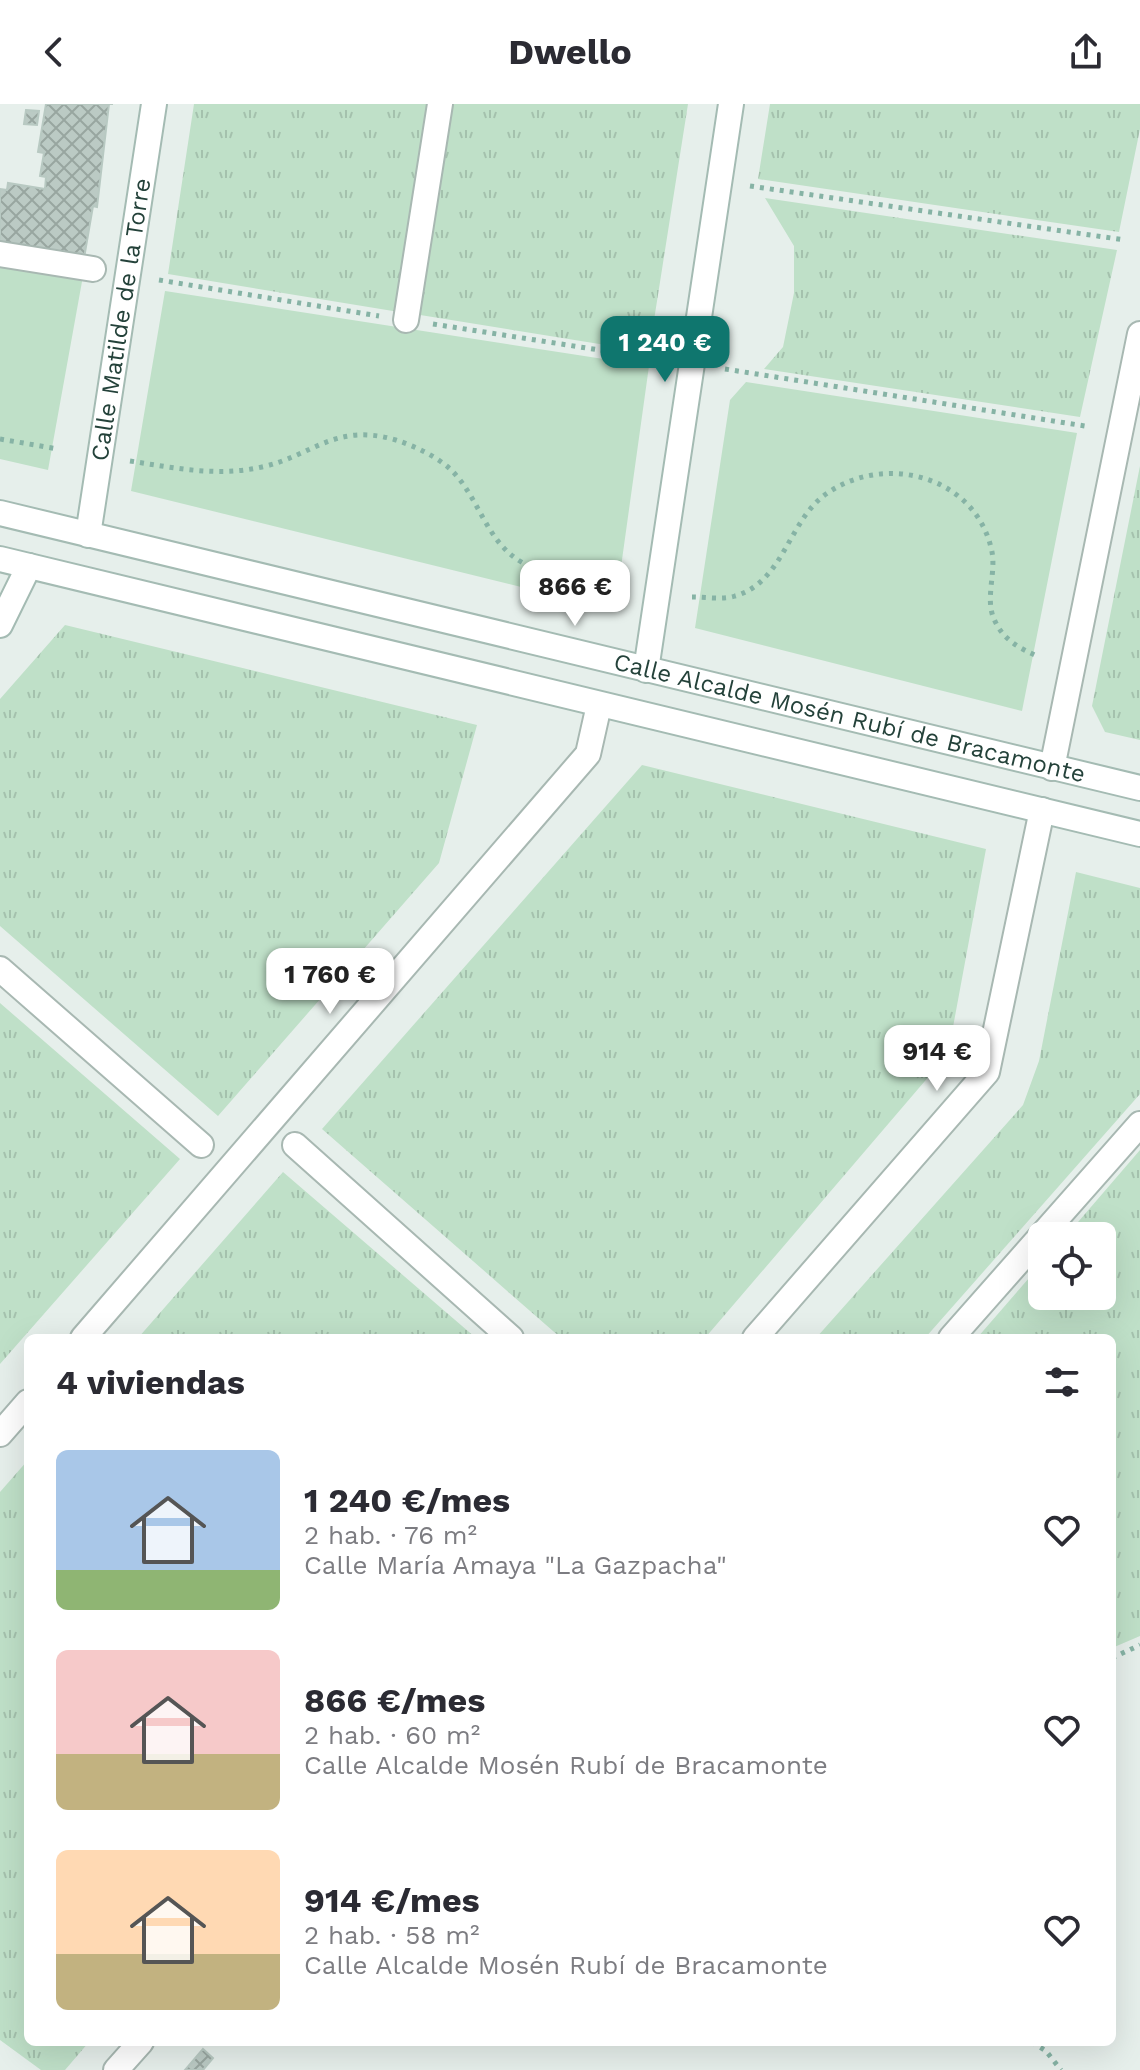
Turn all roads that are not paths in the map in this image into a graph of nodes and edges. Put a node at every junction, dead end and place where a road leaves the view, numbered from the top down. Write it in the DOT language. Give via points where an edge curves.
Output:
graph roads {
  1 [pos="154,104"];
  2 [pos="440,104"];
  3 [pos="731,104"];
  4 [pos="0,254"];
  5 [pos="93,269"];
  6 [pos="406,320"];
  7 [pos="1140,334"];
  8 [pos="0,513"];
  9 [pos="88,535"];
  10 [pos="0,559"];
  11 [pos="29,566"];
  12 [pos="0,625"];
  13 [pos="646,670"];
  14 [pos="599,705"];
  15 [pos="1052,768"];
  16 [pos="1140,788"];
  17 [pos="1042,810"];
  18 [pos="1140,834"];
  19 [pos="0,969"];
  20 [pos="1140,1124"];
  21 [pos="201,1145"];
  22 [pos="295,1145"];
  23 [pos="86,1334"];
  24 [pos="507,1334"];
  25 [pos="758,1334"];
  26 [pos="955,1334"];
  27 [pos="24,1407"];
  28 [pos="0,1434"];
  29 [pos="137,2046"];
  30 [pos="116,2070"];
  1 -- 9 [label="street, Calle Matilde de la Torre"];
  2 -- 6 [label="street"];
  3 -- 13 [label="street"];
  4 -- 5 [label="street"];
  7 -- 15 [label="street"];
  8 -- 9 [label="street, Calle Alcalde Mosén Rubí de Bracamonte"];
  9 -- 13 [label="street, Calle Alcalde Mosén Rubí de Bracamonte"];
  10 -- 11 [label="street, Calle Alcalde Mosén Rubí de Bracamonte"];
  11 -- 12 [label="street"];
  11 -- 14 [label="street, Calle Alcalde Mosén Rubí de Bracamonte"];
  13 -- 15 [label="street, Calle Alcalde Mosén Rubí de Bracamonte"];
  14 -- 17 [label="street, Calle Alcalde Mosén Rubí de Bracamonte"];
  14 -- 23 [label="street" via="588,754"];
  15 -- 16 [label="street, Calle Alcalde Mosén Rubí de Bracamonte"];
  17 -- 18 [label="street, Calle Alcalde Mosén Rubí de Bracamonte"];
  17 -- 25 [label="street" via="987,1072"];
  19 -- 21 [label="street"];
  20 -- 26 [label="street"];
  22 -- 24 [label="street"];
  27 -- 28 [label="street"];
  29 -- 30 [label="street"];
}
